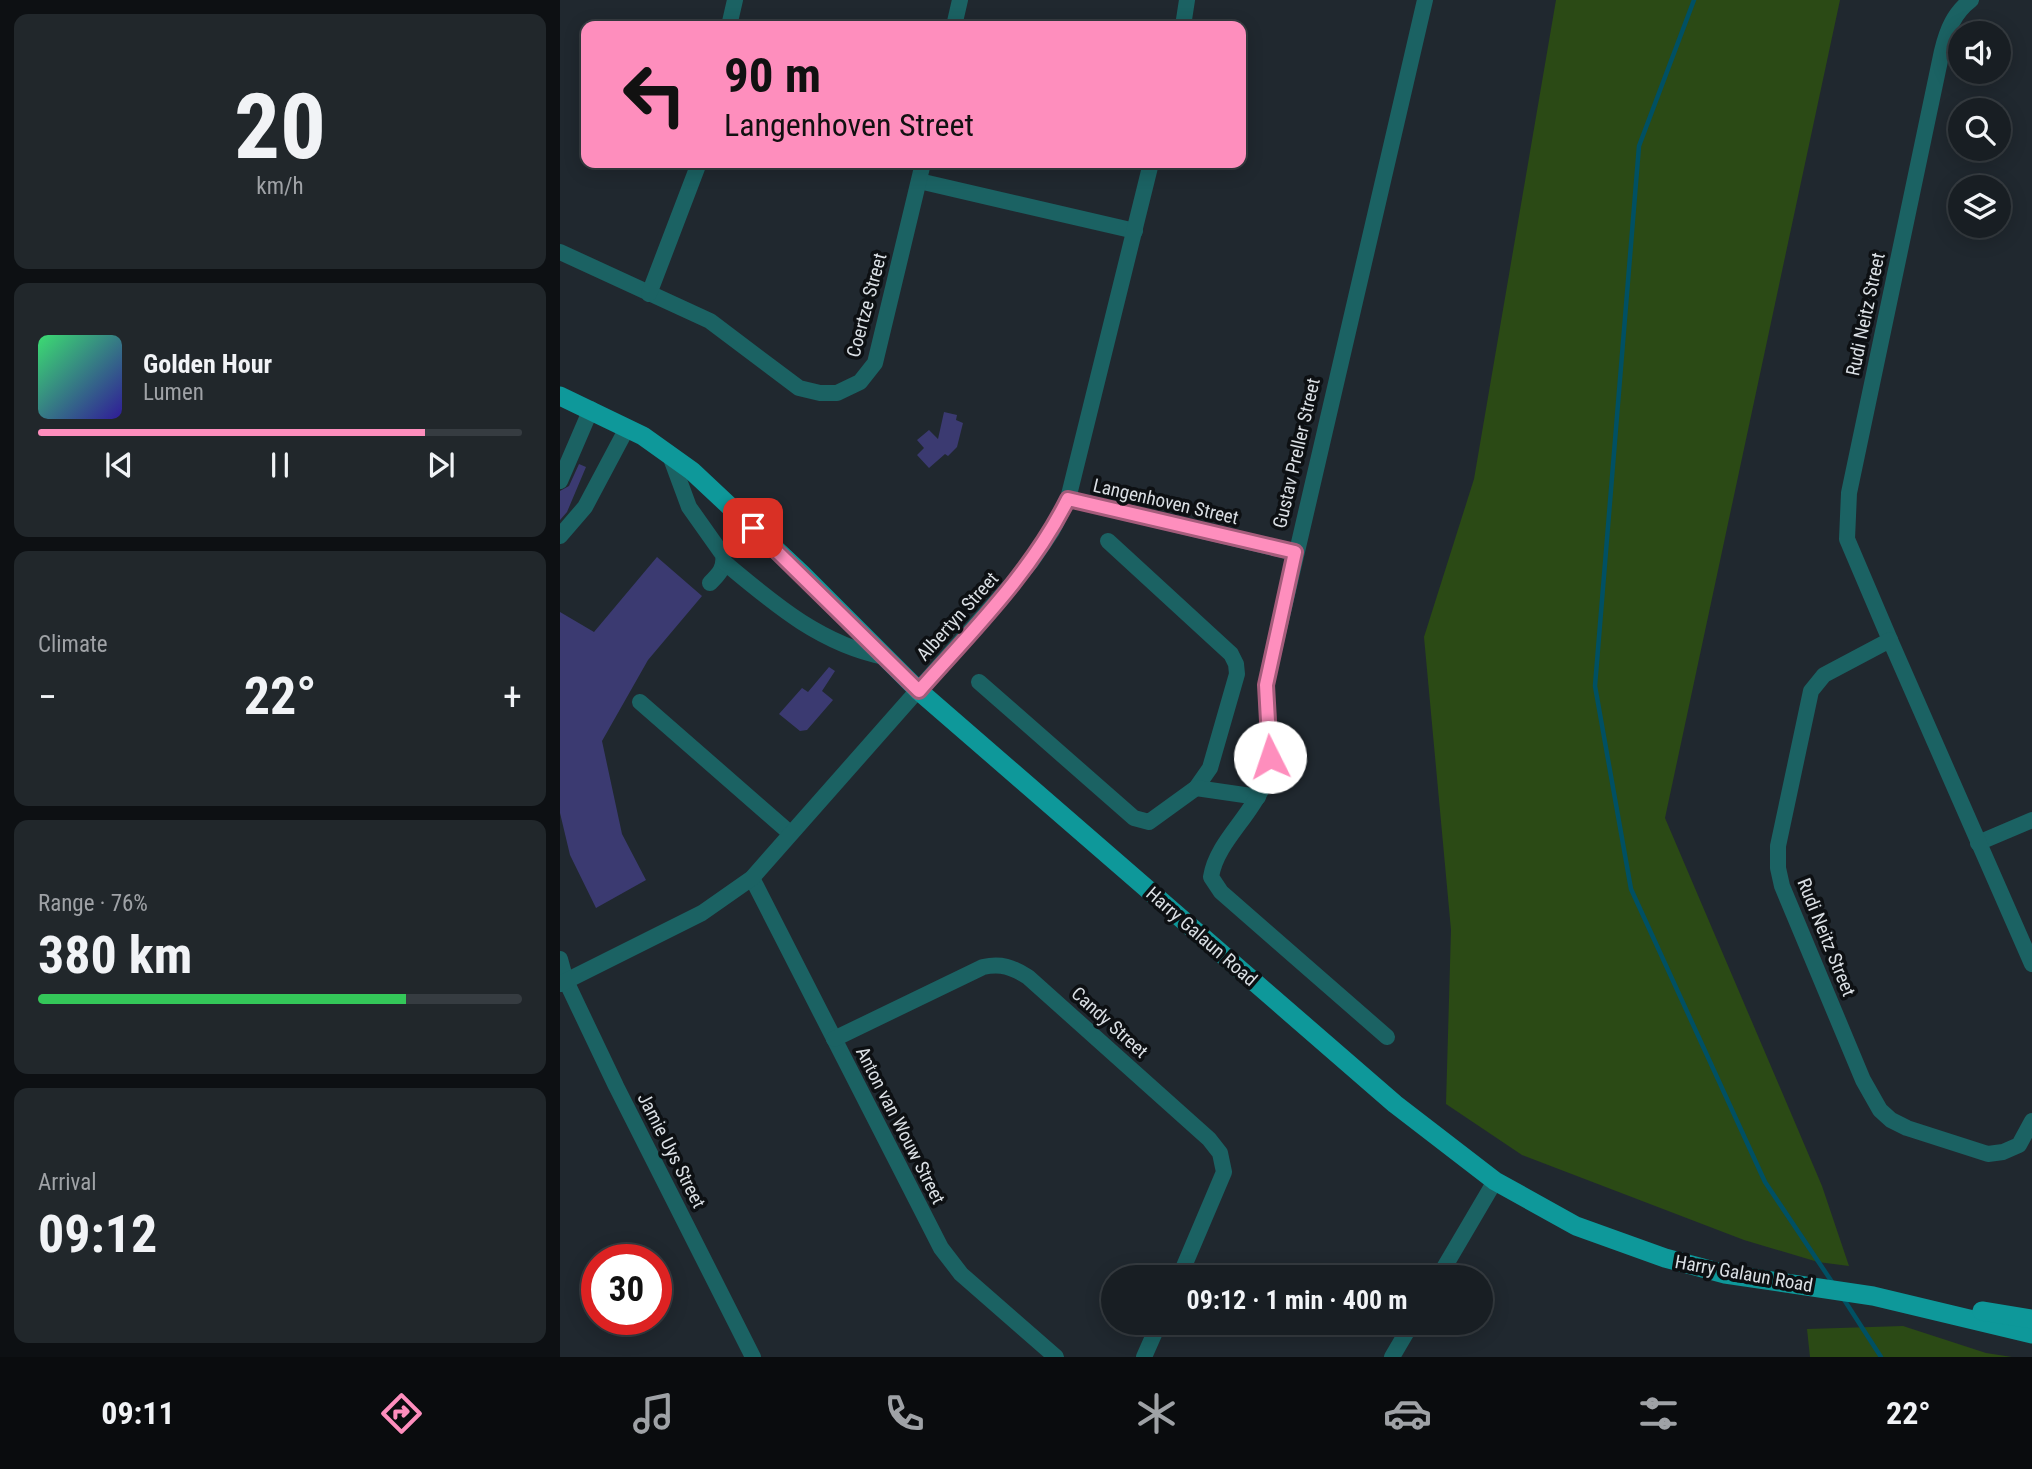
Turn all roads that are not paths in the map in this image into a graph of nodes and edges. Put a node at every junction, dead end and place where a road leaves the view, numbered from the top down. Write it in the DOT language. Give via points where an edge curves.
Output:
graph roads {
  1 [pos="735,0"];
  2 [pos="960,0"];
  3 [pos="1187,0"];
  4 [pos="1425,0"];
  5 [pos="1971,0"];
  6 [pos="730,21"];
  7 [pos="955,21"];
  8 [pos="1183,21"];
  9 [pos="697,168"];
  10 [pos="922,168"];
  11 [pos="1150,168"];
  12 [pos="919,181"];
  13 [pos="1135,231"];
  14 [pos="560,252"];
  15 [pos="649,294"];
  16 [pos="560,396"];
  17 [pos="591,410"];
  18 [pos="627,428"];
  19 [pos="669,453"];
  20 [pos="560,481"];
  21 [pos="1068,499"];
  22 [pos="560,536"];
  23 [pos="1108,541"];
  24 [pos="1295,552"];
  25 [pos="724,562"];
  26 [pos="710,583"];
  27 [pos="1890,640"];
  28 [pos="884,657"];
  29 [pos="979,682"];
  30 [pos="919,691"];
  31 [pos="640,702"];
  32 [pos="1196,788"];
  33 [pos="1258,797"];
  34 [pos="2032,820"];
  35 [pos="790,833"];
  36 [pos="1978,843"];
  37 [pos="752,878"];
  38 [pos="560,959"];
  39 [pos="2032,964"];
  40 [pos="563,982"];
  41 [pos="1387,1037"];
  42 [pos="834,1039"];
  43 [pos="2032,1121"];
  44 [pos="1495,1181"];
  45 [pos="1185,1265"];
  46 [pos="1446,1265"];
  47 [pos="1932,1309"];
  48 [pos="2032,1319"];
  49 [pos="2032,1334"];
  50 [pos="1153,1335"];
  51 [pos="1405,1335"];
  52 [pos="753,1357"];
  53 [pos="1056,1357"];
  54 [pos="1143,1357"];
  55 [pos="1392,1357"];
  1 -- 6 [label="street"];
  2 -- 7 [label="street"];
  3 -- 8 [label="street"];
  4 -- 24 [label="street, Gustav Preller Street"];
  5 -- 27 [label="street, Rudi Neitz Street" via="1947,29 1849,493 1847,539"];
  9 -- 15 [label="street"];
  10 -- 12 [label="street, Coertze Street"];
  11 -- 13 [label="street, Albertyn Street"];
  12 -- 13 [label="street"];
  12 -- 15 [label="street, Coertze Street" via="875,363 849,388 829,394 799,388 710,321"];
  13 -- 21 [label="street, Albertyn Street"];
  14 -- 15 [label="street, Coertze Street"];
  16 -- 17 [label="main road, Harry Galaun Road"];
  17 -- 18 [label="main road, Harry Galaun Road"];
  17 -- 20 [label="street"];
  18 -- 19 [label="main road, Harry Galaun Road"];
  18 -- 22 [label="street" via="585,507"];
  19 -- 25 [label="street" via="689,507 718,545"];
  19 -- 28 [label="main road, Harry Galaun Road" via="803,575"];
  21 -- 24 [label="street, Langenhoven Street"];
  21 -- 30 [label="street, Albertyn Street" via="1031,562"];
  23 -- 32 [label="street" via="1231,654 1236,664 1214,756"];
  24 -- 33 [label="street, Gustav Preller Street" via="1266,685 1270,757"];
  25 -- 26 [label="street"];
  25 -- 28 [label="street" via="778,608 827,638 856,652"];
  27 -- 36 [label="street, Rudi Neitz Street"];
  27 -- 43 [label="street, Rudi Neitz Street" via="1824,675 1811,691 1778,846 1782,886 1863,1080 1880,1110 1907,1128 1988,1154 2019,1145"];
  28 -- 30 [label="main road, Harry Galaun Road"];
  29 -- 32 [label="street" via="1134,818 1149,821"];
  30 -- 35 [label="street, Albertyn Street"];
  30 -- 44 [label="main road, Harry Galaun Road" via="1395,1104"];
  31 -- 35 [label="street"];
  32 -- 33 [label="street"];
  33 -- 41 [label="street, Gustav Preller Street" via="1216,859 1211,877 1214,885"];
  34 -- 36 [label="street"];
  35 -- 37 [label="street, Albertyn Street"];
  36 -- 39 [label="street, Rudi Neitz Street"];
  37 -- 40 [label="street, Albertyn Street" via="702,913"];
  37 -- 42 [label="street, Anton van Wouw Street"];
  38 -- 40 [label="street, Jamie Uys Street"];
  40 -- 52 [label="street, Jamie Uys Street"];
  42 -- 45 [label="street, Candy Street" via="982,967 996,964 1028,977 1220,1153 1224,1172"];
  42 -- 53 [label="street, Anton van Wouw Street" via="941,1248 961,1275"];
  44 -- 46 [label="street"];
  44 -- 47 [label="main road, Harry Galaun Road" via="1576,1226 1620,1244 1726,1274"];
  47 -- 48 [label="main road, Harry Galaun Road" via="1951,1307"];
  47 -- 49 [label="main road, Harry Galaun Road"];
  50 -- 54 [label="street"];
  51 -- 55 [label="street"];
}
